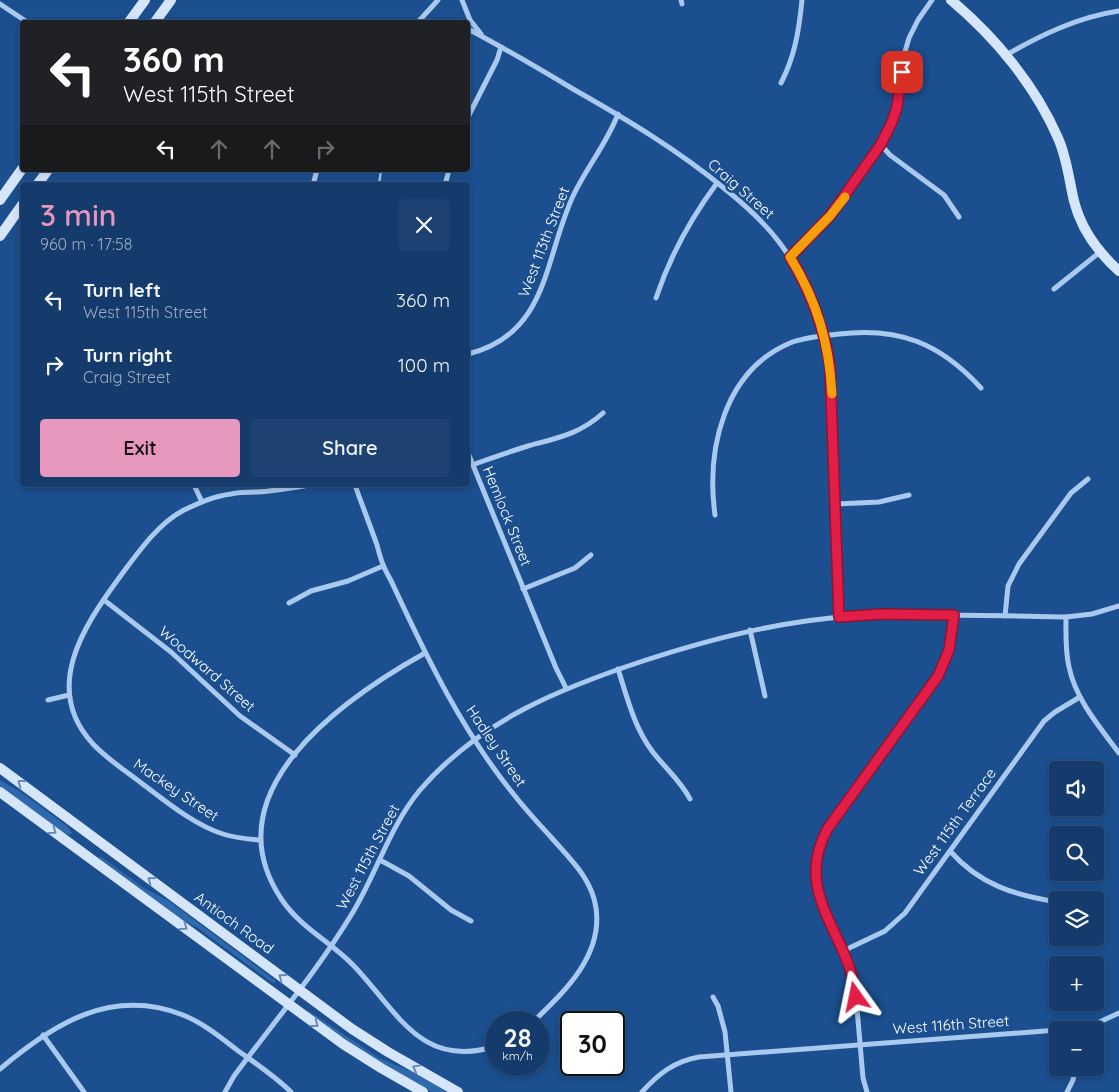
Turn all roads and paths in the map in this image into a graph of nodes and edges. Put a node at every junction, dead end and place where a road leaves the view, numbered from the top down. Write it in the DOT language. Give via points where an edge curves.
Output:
graph roads {
  1 [pos="145,0"];
  2 [pos="171,0"];
  3 [pos="438,0"];
  4 [pos="462,0"];
  5 [pos="802,0"];
  6 [pos="932,0"];
  7 [pos="951,0"];
  8 [pos="0,4"];
  9 [pos="1119,11"];
  10 [pos="23,20"];
  11 [pos="130,20"];
  12 [pos="156,20"];
  13 [pos="420,20"];
  14 [pos="470,30"];
  15 [pos="482,37"];
  16 [pos="501,47"];
  17 [pos="1005,55"];
  18 [pos="781,83"];
  19 [pos="470,113"];
  20 [pos="618,114"];
  21 [pos="881,144"];
  22 [pos="20,172"];
  23 [pos="717,183"];
  24 [pos="0,200"];
  25 [pos="20,208"];
  26 [pos="959,217"];
  27 [pos="0,236"];
  28 [pos="1100,252"];
  29 [pos="790,257"];
  30 [pos="1119,271"];
  31 [pos="1054,289"];
  32 [pos="656,298"];
  33 [pos="824,336"];
  34 [pos="470,353"];
  35 [pos="981,388"];
  36 [pos="603,413"];
  37 [pos="470,459"];
  38 [pos="472,465"];
  39 [pos="1088,479"];
  40 [pos="195,487"];
  41 [pos="297,487"];
  42 [pos="356,487"];
  43 [pos="909,495"];
  44 [pos="202,502"];
  45 [pos="836,504"];
  46 [pos="715,515"];
  47 [pos="590,555"];
  48 [pos="383,566"];
  49 [pos="523,589"];
  50 [pos="104,600"];
  51 [pos="289,603"];
  52 [pos="1119,606"];
  53 [pos="954,615"];
  54 [pos="1005,616"];
  55 [pos="1066,616"];
  56 [pos="839,617"];
  57 [pos="750,630"];
  58 [pos="425,653"];
  59 [pos="618,669"];
  60 [pos="566,688"];
  61 [pos="69,694"];
  62 [pos="764,696"];
  63 [pos="1080,697"];
  64 [pos="48,700"];
  65 [pos="475,740"];
  66 [pos="1119,752"];
  67 [pos="295,755"];
  68 [pos="0,768"];
  69 [pos="0,792"];
  70 [pos="690,799"];
  71 [pos="260,840"];
  72 [pos="950,851"];
  73 [pos="380,860"];
  74 [pos="1049,901"];
  75 [pos="470,921"];
  76 [pos="330,946"];
  77 [pos="843,952"];
  78 [pos="299,990"];
  79 [pos="713,997"];
  80 [pos="288,1004"];
  81 [pos="545,1011"];
  82 [pos="1119,1014"];
  83 [pos="1102,1021"];
  84 [pos="1049,1031"];
  85 [pos="43,1035"];
  86 [pos="860,1044"];
  87 [pos="485,1049"];
  88 [pos="726,1054"];
  89 [pos="248,1058"];
  90 [pos="0,1069"];
  91 [pos="1074,1076"];
  92 [pos="84,1092"];
  93 [pos="225,1092"];
  94 [pos="291,1092"];
  95 [pos="423,1092"];
  96 [pos="458,1092"];
  97 [pos="642,1092"];
  98 [pos="731,1092"];
  99 [pos="867,1092"];
  100 [pos="1067,1092"];
  1 -- 11 [label="main road"];
  2 -- 12 [label="main road"];
  3 -- 13 [label="street"];
  4 -- 15 [label="street, Craig Street"];
  5 -- 18 [label="street" via="796,46"];
  6 -- 21 [label="street" via="909,38 897,107"];
  7 -- 17 [label="main road"];
  8 -- 10 [label="street"];
  9 -- 17 [label="street" via="1064,26"];
  14 -- 15 [label="street, Craig Street"];
  15 -- 16 [label="street, Craig Street"];
  16 -- 19 [label="street"];
  16 -- 20 [label="street, Craig Street"];
  17 -- 28 [label="main road" via="1035,94 1059,140 1075,204"];
  20 -- 23 [label="street, Craig Street"];
  20 -- 34 [label="street, West 113th Street" via="562,220 534,305 501,340"];
  21 -- 26 [label="street" via="890,155 944,195"];
  21 -- 29 [label="street" via="830,216"];
  22 -- 24 [label="main road"];
  23 -- 29 [label="street, Craig Street" via="765,225"];
  23 -- 32 [label="street" via="690,223"];
  25 -- 27 [label="main road"];
  28 -- 30 [label="main road"];
  28 -- 31 [label="street"];
  29 -- 33 [label="street, Craig Street" via="811,296"];
  33 -- 35 [label="street" via="879,332 918,341 952,360"];
  33 -- 45 [label="street, Craig Street" via="830,367"];
  33 -- 46 [label="street" via="805,339 777,350 750,371 734,392 716,444 712,483"];
  36 -- 38 [label="street" via="588,426 570,434"];
  37 -- 38 [label="street, Hemlock Street"];
  38 -- 49 [label="street, Hemlock Street"];
  39 -- 54 [label="street" via="1071,493 1019,564 1008,586"];
  40 -- 44 [label="street"];
  41 -- 44 [label="street" via="229,494"];
  42 -- 48 [label="street, Hadley Street"];
  43 -- 45 [label="street" via="879,502"];
  44 -- 50 [label="street" via="182,512 156,532"];
  45 -- 56 [label="street, Craig Street"];
  47 -- 49 [label="street, Hemlock Street" via="575,568"];
  48 -- 51 [label="street" via="348,581 311,591"];
  48 -- 58 [label="street, Hadley Street"];
  49 -- 60 [label="street, Hemlock Street"];
  50 -- 61 [label="street" via="72,658"];
  50 -- 67 [label="street, Woodward Street" via="171,652 240,716"];
  52 -- 55 [label="street, West 115th Street" via="1092,614"];
  53 -- 54 [label="street, West 115th Street"];
  53 -- 56 [label="street, West 115th Street"];
  53 -- 77 [label="street" via="949,650 938,676 828,828 818,850 815,863 818,892"];
  54 -- 55 [label="street, West 115th Street"];
  55 -- 63 [label="street" via="1068,666"];
  56 -- 57 [label="street, West 115th Street"];
  57 -- 59 [label="street, West 115th Street"];
  57 -- 62 [label="street"];
  58 -- 65 [label="street, Hadley Street"];
  58 -- 67 [label="street" via="382,678 336,712"];
  59 -- 60 [label="street, West 115th Street"];
  59 -- 70 [label="street" via="640,732 685,788"];
  60 -- 65 [label="street, West 115th Street" via="512,715"];
  61 -- 64 [label="street"];
  61 -- 71 [label="street, Mackey Street" via="77,721 93,744 154,792 214,831"];
  63 -- 66 [label="street"];
  63 -- 72 [label="street, West 115th Terrace" via="1044,721"];
  65 -- 73 [label="street, West 115th Street" via="420,791 395,827"];
  65 -- 81 [label="street, Hadley Street" via="514,795 582,872 594,898 597,928 591,951 583,966"];
  67 -- 71 [label="street" via="270,794"];
  78 -- 68 [label="main road, Antioch Road, one-way"];
  69 -- 80 [label="main road, one-way"];
  71 -- 76 [label="street" via="266,866 282,900 295,917"];
  72 -- 74 [label="street" via="963,866 984,879 1007,890"];
  72 -- 77 [label="street, West 115th Terrace" via="893,925"];
  73 -- 75 [label="street" via="409,876"];
  73 -- 76 [label="street, West 115th Street" via="355,909"];
  76 -- 78 [label="street, West 115th Street"];
  76 -- 87 [label="street" via="353,966 417,1036 453,1050"];
  77 -- 86 [label="street" via="855,986"];
  78 -- 80 [label="street, West 115th Street"];
  96 -- 78 [label="main road, Antioch Road, one-way" via="370,1041"];
  79 -- 88 [label="street" via="725,1032"];
  80 -- 89 [label="street, West 115th Street"];
  80 -- 95 [label="main road, one-way" via="362,1057"];
  82 -- 83 [label="street, West 116th Street"];
  84 -- 86 [label="street, West 116th Street"];
  85 -- 89 [label="street" via="89,1013 146,1006 165,1009 202,1025"];
  85 -- 90 [label="street"];
  85 -- 92 [label="street"];
  86 -- 88 [label="street, West 116th Street"];
  86 -- 99 [label="street"];
  88 -- 97 [label="street, West 116th Street" via="682,1061 662,1072"];
  88 -- 98 [label="street"];
  89 -- 93 [label="street, West 115th Street"];
  89 -- 94 [label="street"];
  91 -- 100 [label="street"];
}
